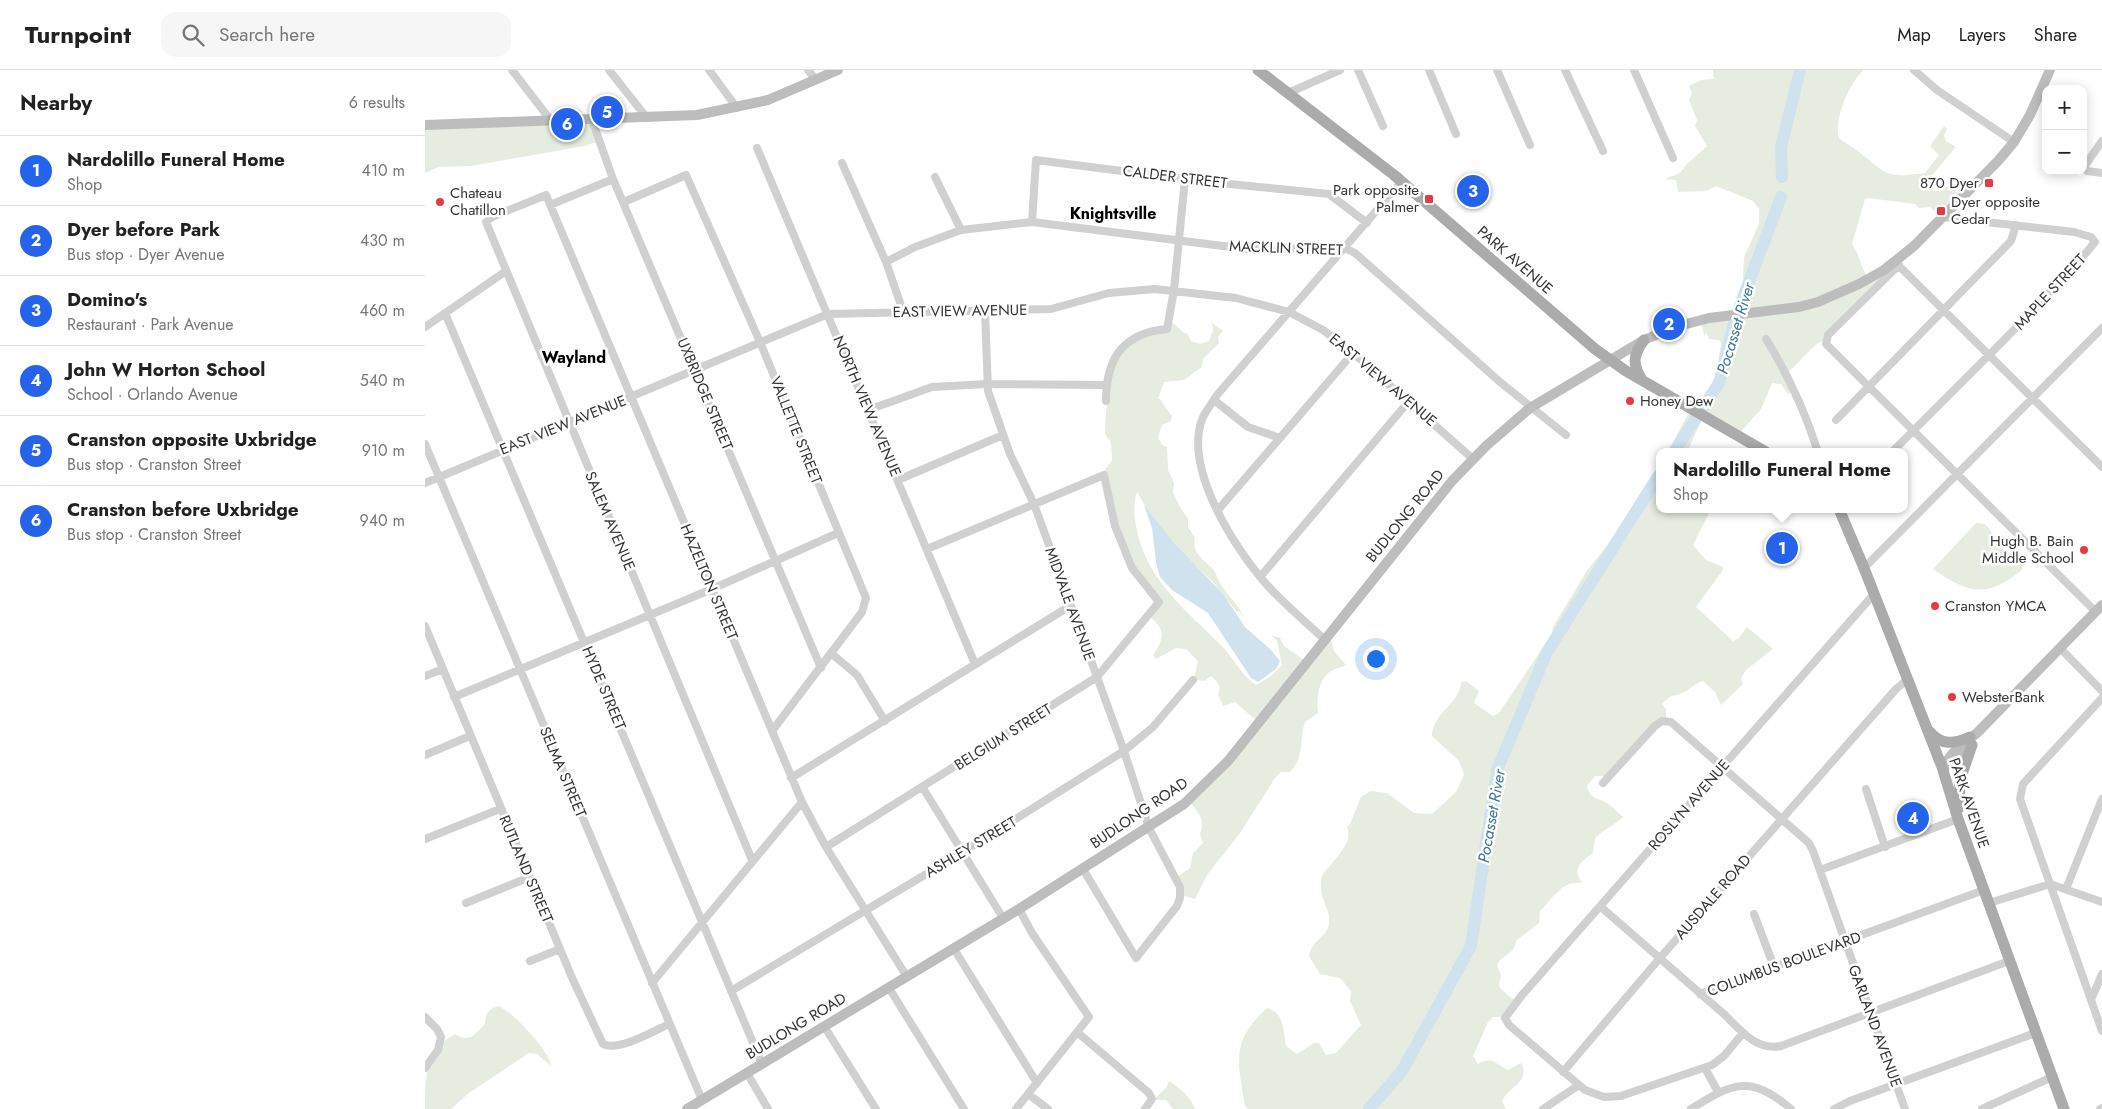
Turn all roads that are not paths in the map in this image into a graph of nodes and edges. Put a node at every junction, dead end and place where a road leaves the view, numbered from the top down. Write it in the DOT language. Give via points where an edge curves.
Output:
graph roads {
  1 [pos="512,70"];
  2 [pos="609,70"];
  3 [pos="709,70"];
  4 [pos="808,70"];
  5 [pos="838,70"];
  6 [pos="1258,70"];
  7 [pos="1339,70"];
  8 [pos="1358,70"];
  9 [pos="1429,70"];
  10 [pos="1497,70"];
  11 [pos="1565,70"];
  12 [pos="1634,70"];
  13 [pos="1914,70"];
  14 [pos="2049,70"];
  15 [pos="816,80"];
  16 [pos="1288,94"];
  17 [pos="737,108"];
  18 [pos="647,118"];
  19 [pos="592,120"];
  20 [pos="552,122"];
  21 [pos="425,125"];
  22 [pos="1383,126"];
  23 [pos="1456,134"];
  24 [pos="2102,141"];
  25 [pos="2014,142"];
  26 [pos="1530,145"];
  27 [pos="757,148"];
  28 [pos="1603,151"];
  29 [pos="1673,158"];
  30 [pos="842,163"];
  31 [pos="2087,163"];
  32 [pos="2087,171"];
  33 [pos="2102,173"];
  34 [pos="935,177"];
  35 [pos="613,179"];
  36 [pos="1185,179"];
  37 [pos="1402,181"];
  38 [pos="624,202"];
  39 [pos="550,205"];
  40 [pos="1942,217"];
  41 [pos="1032,222"];
  42 [pos="1367,223"];
  43 [pos="2016,225"];
  44 [pos="961,230"];
  45 [pos="1178,240"];
  46 [pos="1345,248"];
  47 [pos="886,262"];
  48 [pos="1897,264"];
  49 [pos="506,270"];
  50 [pos="1174,290"];
  51 [pos="985,310"];
  52 [pos="1943,310"];
  53 [pos="903,311"];
  54 [pos="1289,312"];
  55 [pos="445,313"];
  56 [pos="828,314"];
  57 [pos="425,327"];
  58 [pos="2102,328"];
  59 [pos="1644,340"];
  60 [pos="1766,340"];
  61 [pos="760,342"];
  62 [pos="1353,353"];
  63 [pos="1989,354"];
  64 [pos="1609,360"];
  65 [pos="695,369"];
  66 [pos="1642,380"];
  67 [pos="987,384"];
  68 [pos="1106,385"];
  69 [pos="1867,386"];
  70 [pos="632,397"];
  71 [pos="2033,399"];
  72 [pos="1214,400"];
  73 [pos="1106,401"];
  74 [pos="1409,401"];
  75 [pos="1530,408"];
  76 [pos="868,410"];
  77 [pos="1836,420"];
  78 [pos="569,423"];
  79 [pos="1913,431"];
  80 [pos="1003,435"];
  81 [pos="1566,435"];
  82 [pos="1280,438"];
  83 [pos="425,444"];
  84 [pos="1759,448"];
  85 [pos="1817,448"];
  86 [pos="1896,448"];
  87 [pos="503,450"];
  88 [pos="1473,458"];
  89 [pos="2102,467"];
  90 [pos="1957,475"];
  91 [pos="439,477"];
  92 [pos="898,480"];
  93 [pos="425,483"];
  94 [pos="1034,504"];
  95 [pos="1218,510"];
  96 [pos="1841,513"];
  97 [pos="838,534"];
  98 [pos="927,550"];
  99 [pos="776,562"];
  100 [pos="1864,568"];
  101 [pos="1260,577"];
  102 [pos="712,589"];
  103 [pos="1874,594"];
  104 [pos="1071,606"];
  105 [pos="2099,608"];
  106 [pos="649,615"];
  107 [pos="425,626"];
  108 [pos="1325,640"];
  109 [pos="584,641"];
  110 [pos="2059,648"];
  111 [pos="832,654"];
  112 [pos="975,664"];
  113 [pos="821,668"];
  114 [pos="443,669"];
  115 [pos="519,669"];
  116 [pos="425,676"];
  117 [pos="1097,677"];
  118 [pos="1909,679"];
  119 [pos="1193,680"];
  120 [pos="2102,691"];
  121 [pos="454,697"];
  122 [pos="2102,698"];
  123 [pos="885,721"];
  124 [pos="1927,728"];
  125 [pos="772,732"];
  126 [pos="470,736"];
  127 [pos="1973,738"];
  128 [pos="1124,751"];
  129 [pos="425,755"];
  130 [pos="1723,767"];
  131 [pos="1942,767"];
  132 [pos="791,778"];
  133 [pos="1603,782"];
  134 [pos="923,788"];
  135 [pos="1866,789"];
  136 [pos="2102,799"];
  137 [pos="802,802"];
  138 [pos="500,809"];
  139 [pos="1958,819"];
  140 [pos="1782,820"];
  141 [pos="1149,828"];
  142 [pos="425,839"];
  143 [pos="826,847"];
  144 [pos="1885,847"];
  145 [pos="963,852"];
  146 [pos="752,860"];
  147 [pos="1083,869"];
  148 [pos="1820,870"];
  149 [pos="529,877"];
  150 [pos="2050,884"];
  151 [pos="1984,890"];
  152 [pos="2065,890"];
  153 [pos="2102,902"];
  154 [pos="466,903"];
  155 [pos="1989,904"];
  156 [pos="1601,907"];
  157 [pos="1019,909"];
  158 [pos="865,911"];
  159 [pos="1755,914"];
  160 [pos="1003,918"];
  161 [pos="702,922"];
  162 [pos="1845,941"];
  163 [pos="560,949"];
  164 [pos="953,949"];
  165 [pos="1659,959"];
  166 [pos="530,961"];
  167 [pos="2009,961"];
  168 [pos="1774,967"];
  169 [pos="2102,974"];
  170 [pos="907,977"];
  171 [pos="652,983"];
  172 [pos="889,988"];
  173 [pos="731,991"];
  174 [pos="1700,994"];
  175 [pos="2091,1000"];
  176 [pos="1871,1013"];
  177 [pos="425,1017"];
  178 [pos="669,1024"];
  179 [pos="824,1026"];
  180 [pos="2102,1031"];
  181 [pos="1078,1033"];
  182 [pos="1743,1033"];
  183 [pos="2035,1033"];
  184 [pos="762,1064"];
  185 [pos="425,1068"];
  186 [pos="1705,1068"];
  187 [pos="1563,1072"];
  188 [pos="747,1073"];
  189 [pos="2052,1078"];
  190 [pos="1037,1083"];
  191 [pos="1896,1084"];
  192 [pos="1579,1085"];
  193 [pos="1718,1092"];
  194 [pos="1028,1094"];
  195 [pos="701,1100"];
  196 [pos="687,1109"];
  197 [pos="768,1109"];
  198 [pos="876,1109"];
  199 [pos="964,1109"];
  200 [pos="1016,1109"];
  201 [pos="1048,1109"];
  202 [pos="1145,1109"];
  203 [pos="1543,1109"];
  204 [pos="1691,1109"];
  205 [pos="1791,1109"];
  206 [pos="1834,1109"];
  207 [pos="1905,1109"];
  208 [pos="1982,1109"];
  209 [pos="2064,1109"];
  1 -- 20 [label="street"];
  2 -- 18 [label="street"];
  3 -- 17 [label="street"];
  4 -- 15 [label="street"];
  5 -- 15 [label="main road"];
  6 -- 16 [label="main road, PARK AVENUE"];
  7 -- 16 [label="street"];
  8 -- 22 [label="street"];
  9 -- 23 [label="street"];
  10 -- 26 [label="street"];
  11 -- 28 [label="street"];
  12 -- 29 [label="street"];
  13 -- 25 [label="street" via="1937,90"];
  14 -- 25 [label="main road, BUDLONG ROAD"];
  15 -- 17 [label="main road" via="768,100"];
  16 -- 37 [label="main road, PARK AVENUE"];
  17 -- 18 [label="main road" via="697,115"];
  18 -- 19 [label="main road"];
  19 -- 20 [label="main road"];
  19 -- 35 [label="street, UXBRIDGE STREET"];
  20 -- 21 [label="main road"];
  24 -- 31 [label="street"];
  25 -- 40 [label="main road, BUDLONG ROAD"];
  27 -- 56 [label="street, NORTH VIEW AVENUE"];
  30 -- 47 [label="street"];
  32 -- 33 [label="street"];
  34 -- 44 [label="street"];
  35 -- 38 [label="street, UXBRIDGE STREET"];
  35 -- 39 [label="street"];
  36 -- 41 [label="street, CALDER STREET" via="1036,160"];
  36 -- 42 [label="street, CALDER STREET" via="1329,194"];
  36 -- 45 [label="street"];
  37 -- 42 [label="street"];
  37 -- 64 [label="main road, PARK AVENUE"];
  38 -- 61 [label="street, VALLETTE STREET" via="686,175"];
  38 -- 65 [label="street, UXBRIDGE STREET"];
  39 -- 49 [label="street, SALEM AVENUE" via="546,195 485,222"];
  39 -- 70 [label="street, HAZELTON STREET"];
  40 -- 43 [label="street, MAPLE STREET"];
  40 -- 48 [label="main road, BUDLONG ROAD"];
  41 -- 44 [label="street, MACKLIN STREET"];
  41 -- 45 [label="street, MACKLIN STREET"];
  42 -- 46 [label="street"];
  43 -- 52 [label="street" via="2011,241"];
  43 -- 63 [label="street, MAPLE STREET" via="2074,232 2091,237 2095,242"];
  44 -- 47 [label="street, MACKLIN STREET"];
  45 -- 46 [label="street, MACKLIN STREET" via="1247,249"];
  45 -- 50 [label="street"];
  46 -- 54 [label="street"];
  46 -- 75 [label="street, MACKLIN STREET" via="1355,252"];
  47 -- 53 [label="street"];
  48 -- 52 [label="street"];
  48 -- 59 [label="main road, BUDLONG ROAD" via="1819,302 1761,313 1723,316 1675,327"];
  48 -- 69 [label="street" via="1826,339 1826,344"];
  49 -- 55 [label="street"];
  49 -- 78 [label="street, SALEM AVENUE"];
  50 -- 51 [label="street, EAST VIEW AVENUE" via="1109,293 1051,309"];
  50 -- 54 [label="street, EAST VIEW AVENUE" via="1236,298"];
  50 -- 68 [label="street" via="1167,329 1151,330 1125,344 1113,358"];
  51 -- 53 [label="street, EAST VIEW AVENUE"];
  51 -- 67 [label="street, MIDVALE AVENUE"];
  52 -- 63 [label="street"];
  52 -- 69 [label="street"];
  53 -- 56 [label="street, EAST VIEW AVENUE"];
  54 -- 62 [label="street, EAST VIEW AVENUE" via="1323,330"];
  54 -- 72 [label="street"];
  55 -- 57 [label="street"];
  55 -- 87 [label="street, HYDE STREET"];
  56 -- 61 [label="street, EAST VIEW AVENUE"];
  56 -- 76 [label="street, NORTH VIEW AVENUE"];
  58 -- 71 [label="street"];
  59 -- 64 [label="main road, BUDLONG ROAD"];
  59 -- 66 [label="main road" via="1634,359"];
  60 -- 85 [label="street" via="1789,376"];
  61 -- 65 [label="street, EAST VIEW AVENUE"];
  61 -- 97 [label="street, VALLETTE STREET"];
  62 -- 74 [label="street, EAST VIEW AVENUE"];
  62 -- 82 [label="street"];
  63 -- 71 [label="street"];
  63 -- 79 [label="street, MAPLE STREET"];
  64 -- 66 [label="main road, PARK AVENUE"];
  64 -- 75 [label="main road, BUDLONG ROAD"];
  65 -- 70 [label="street, EAST VIEW AVENUE"];
  65 -- 99 [label="street, UXBRIDGE STREET"];
  66 -- 84 [label="main road, PARK AVENUE"];
  67 -- 68 [label="street"];
  67 -- 76 [label="street" via="932,387"];
  67 -- 80 [label="street, MIDVALE AVENUE"];
  68 -- 73 [label="street"];
  69 -- 77 [label="street"];
  69 -- 79 [label="street"];
  70 -- 78 [label="street, EAST VIEW AVENUE"];
  70 -- 102 [label="street, HAZELTON STREET"];
  71 -- 89 [label="street"];
  71 -- 90 [label="street"];
  72 -- 82 [label="street" via="1248,427"];
  72 -- 95 [label="street" via="1203,418 1198,449 1206,489"];
  74 -- 88 [label="street, EAST VIEW AVENUE"];
  74 -- 101 [label="street"];
  75 -- 81 [label="street, MACKLIN STREET"];
  75 -- 88 [label="main road, BUDLONG ROAD"];
  76 -- 92 [label="street, NORTH VIEW AVENUE"];
  78 -- 87 [label="street, EAST VIEW AVENUE"];
  78 -- 106 [label="street, SALEM AVENUE"];
  79 -- 86 [label="street, MAPLE STREET"];
  79 -- 90 [label="street"];
  80 -- 92 [label="street"];
  80 -- 94 [label="street, MIDVALE AVENUE"];
  82 -- 95 [label="street"];
  83 -- 91 [label="street, SELMA STREET"];
  87 -- 91 [label="street, EAST VIEW AVENUE"];
  87 -- 109 [label="street, HYDE STREET"];
  88 -- 108 [label="main road, BUDLONG ROAD" via="1433,503"];
  90 -- 100 [label="street"];
  90 -- 105 [label="street"];
  91 -- 93 [label="street, EAST VIEW AVENUE"];
  91 -- 115 [label="street, SELMA STREET"];
  92 -- 98 [label="street, NORTH VIEW AVENUE"];
  94 -- 98 [label="street"];
  94 -- 104 [label="street, MIDVALE AVENUE"];
  94 -- 117 [label="street, BELGIUM STREET" via="1104,475 1115,526 1132,568 1159,602"];
  95 -- 101 [label="street"];
  96 -- 100 [label="main road, PARK AVENUE"];
  97 -- 99 [label="street"];
  97 -- 111 [label="street, VALLETTE STREET" via="866,598 862,612"];
  98 -- 112 [label="street, NORTH VIEW AVENUE"];
  99 -- 102 [label="street"];
  99 -- 113 [label="street, UXBRIDGE STREET"];
  100 -- 103 [label="main road, PARK AVENUE"];
  101 -- 108 [label="street"];
  102 -- 106 [label="street"];
  102 -- 125 [label="street, HAZELTON STREET"];
  103 -- 118 [label="main road, PARK AVENUE"];
  103 -- 130 [label="street, ROSLYN AVENUE"];
  104 -- 112 [label="street"];
  104 -- 117 [label="street, MIDVALE AVENUE"];
  105 -- 110 [label="main road"];
  106 -- 109 [label="street"];
  106 -- 146 [label="street, SALEM AVENUE"];
  107 -- 114 [label="street, RUTLAND STREET"];
  108 -- 141 [label="main road, BUDLONG ROAD" via="1220,770 1184,804"];
  109 -- 115 [label="street"];
  109 -- 161 [label="street, HYDE STREET"];
  110 -- 120 [label="street"];
  110 -- 127 [label="main road"];
  111 -- 113 [label="street, VALLETTE STREET"];
  111 -- 123 [label="street" via="857,675"];
  112 -- 123 [label="street"];
  113 -- 125 [label="street, VALLETTE STREET"];
  114 -- 116 [label="street"];
  114 -- 121 [label="street, RUTLAND STREET"];
  115 -- 121 [label="street"];
  115 -- 171 [label="street, SELMA STREET"];
  117 -- 128 [label="street, MIDVALE AVENUE"];
  117 -- 134 [label="street, BELGIUM STREET"];
  118 -- 124 [label="main road, PARK AVENUE"];
  118 -- 140 [label="street, AUSDALE ROAD" via="1896,689"];
  119 -- 128 [label="street, ASHLEY STREET" via="1153,727"];
  121 -- 126 [label="street, RUTLAND STREET"];
  122 -- 150 [label="street" via="2023,784 2021,799"];
  123 -- 132 [label="street"];
  124 -- 127 [label="main road" via="1934,737 1948,742"];
  124 -- 131 [label="main road, PARK AVENUE"];
  125 -- 132 [label="street, HAZELTON STREET"];
  126 -- 129 [label="street"];
  126 -- 138 [label="street, RUTLAND STREET"];
  127 -- 131 [label="main road"];
  127 -- 139 [label="main road" via="1960,780"];
  128 -- 141 [label="street, MIDVALE AVENUE"];
  128 -- 145 [label="street, ASHLEY STREET"];
  130 -- 133 [label="street, GARLAND AVENUE" via="1679,727 1662,721"];
  130 -- 140 [label="street, GARLAND AVENUE"];
  130 -- 156 [label="street, ROSLYN AVENUE"];
  131 -- 139 [label="main road, PARK AVENUE"];
  132 -- 137 [label="street, HAZELTON STREET"];
  134 -- 143 [label="street, BELGIUM STREET"];
  134 -- 145 [label="street"];
  135 -- 144 [label="street"];
  136 -- 152 [label="street"];
  137 -- 143 [label="street, HAZELTON STREET"];
  137 -- 146 [label="street"];
  138 -- 142 [label="street"];
  138 -- 149 [label="street, RUTLAND STREET"];
  139 -- 144 [label="street"];
  139 -- 151 [label="main road, PARK AVENUE"];
  140 -- 148 [label="street, GARLAND AVENUE" via="1809,843"];
  140 -- 165 [label="street, AUSDALE ROAD"];
  141 -- 147 [label="main road, BUDLONG ROAD"];
  141 -- 147 [label="street, MIDVALE AVENUE" via="1181,892 1177,906 1136,958"];
  143 -- 158 [label="street, HAZELTON STREET"];
  144 -- 148 [label="street"];
  145 -- 158 [label="street, ASHLEY STREET"];
  145 -- 160 [label="street"];
  146 -- 161 [label="street"];
  147 -- 157 [label="main road, BUDLONG ROAD"];
  148 -- 162 [label="street, GARLAND AVENUE"];
  149 -- 154 [label="street"];
  149 -- 163 [label="street, RUTLAND STREET"];
  150 -- 152 [label="street"];
  150 -- 155 [label="street"];
  150 -- 175 [label="street"];
  151 -- 155 [label="main road, PARK AVENUE"];
  151 -- 162 [label="street, COLUMBUS BOULEVARD"];
  152 -- 153 [label="street"];
  155 -- 167 [label="main road, PARK AVENUE"];
  156 -- 165 [label="street"];
  156 -- 187 [label="street, ROSLYN AVENUE" via="1505,1018"];
  157 -- 160 [label="main road, BUDLONG ROAD"];
  157 -- 181 [label="street" via="1089,1017"];
  158 -- 170 [label="street, HAZELTON STREET"];
  158 -- 173 [label="street, ASHLEY STREET"];
  159 -- 168 [label="street"];
  160 -- 164 [label="main road, BUDLONG ROAD"];
  161 -- 171 [label="street"];
  161 -- 173 [label="street, HYDE STREET"];
  162 -- 168 [label="street, COLUMBUS BOULEVARD"];
  162 -- 176 [label="street, GARLAND AVENUE"];
  163 -- 166 [label="street"];
  163 -- 178 [label="street, RUTLAND STREET" via="603,1044 610,1048 620,1045"];
  164 -- 170 [label="main road, BUDLONG ROAD"];
  164 -- 190 [label="street"];
  165 -- 174 [label="street"];
  165 -- 187 [label="street, AUSDALE ROAD"];
  167 -- 176 [label="street, COLUMBUS BOULEVARD"];
  167 -- 183 [label="main road, PARK AVENUE"];
  168 -- 174 [label="street, COLUMBUS BOULEVARD"];
  169 -- 175 [label="street"];
  170 -- 172 [label="main road, BUDLONG ROAD"];
  171 -- 178 [label="street, SELMA STREET"];
  172 -- 179 [label="main road, BUDLONG ROAD"];
  172 -- 199 [label="street"];
  173 -- 184 [label="street, HYDE STREET"];
  174 -- 182 [label="street, COLUMBUS BOULEVARD"];
  175 -- 180 [label="street"];
  176 -- 182 [label="street, COLUMBUS BOULEVARD" via="1773,1047 1764,1047"];
  176 -- 191 [label="street, GARLAND AVENUE"];
  177 -- 185 [label="street" via="441,1037 441,1043"];
  178 -- 195 [label="street, SELMA STREET"];
  179 -- 184 [label="main road, BUDLONG ROAD"];
  179 -- 198 [label="street"];
  181 -- 190 [label="street"];
  181 -- 202 [label="street" via="1149,1092 1152,1100"];
  182 -- 186 [label="street" via="1724,1056"];
  183 -- 189 [label="main road, PARK AVENUE"];
  183 -- 191 [label="street"];
  184 -- 188 [label="main road, BUDLONG ROAD"];
  186 -- 192 [label="street" via="1612,1097 1594,1094"];
  186 -- 193 [label="street"];
  187 -- 192 [label="street"];
  188 -- 195 [label="main road, BUDLONG ROAD"];
  188 -- 197 [label="street"];
  189 -- 208 [label="street"];
  189 -- 209 [label="main road, PARK AVENUE"];
  190 -- 194 [label="street"];
  191 -- 206 [label="street"];
  191 -- 207 [label="street, GARLAND AVENUE"];
  192 -- 203 [label="street"];
  193 -- 204 [label="street"];
  193 -- 205 [label="street" via="1731,1086 1759,1088"];
  194 -- 200 [label="street"];
  194 -- 201 [label="street"];
  195 -- 196 [label="main road, BUDLONG ROAD"];
}
